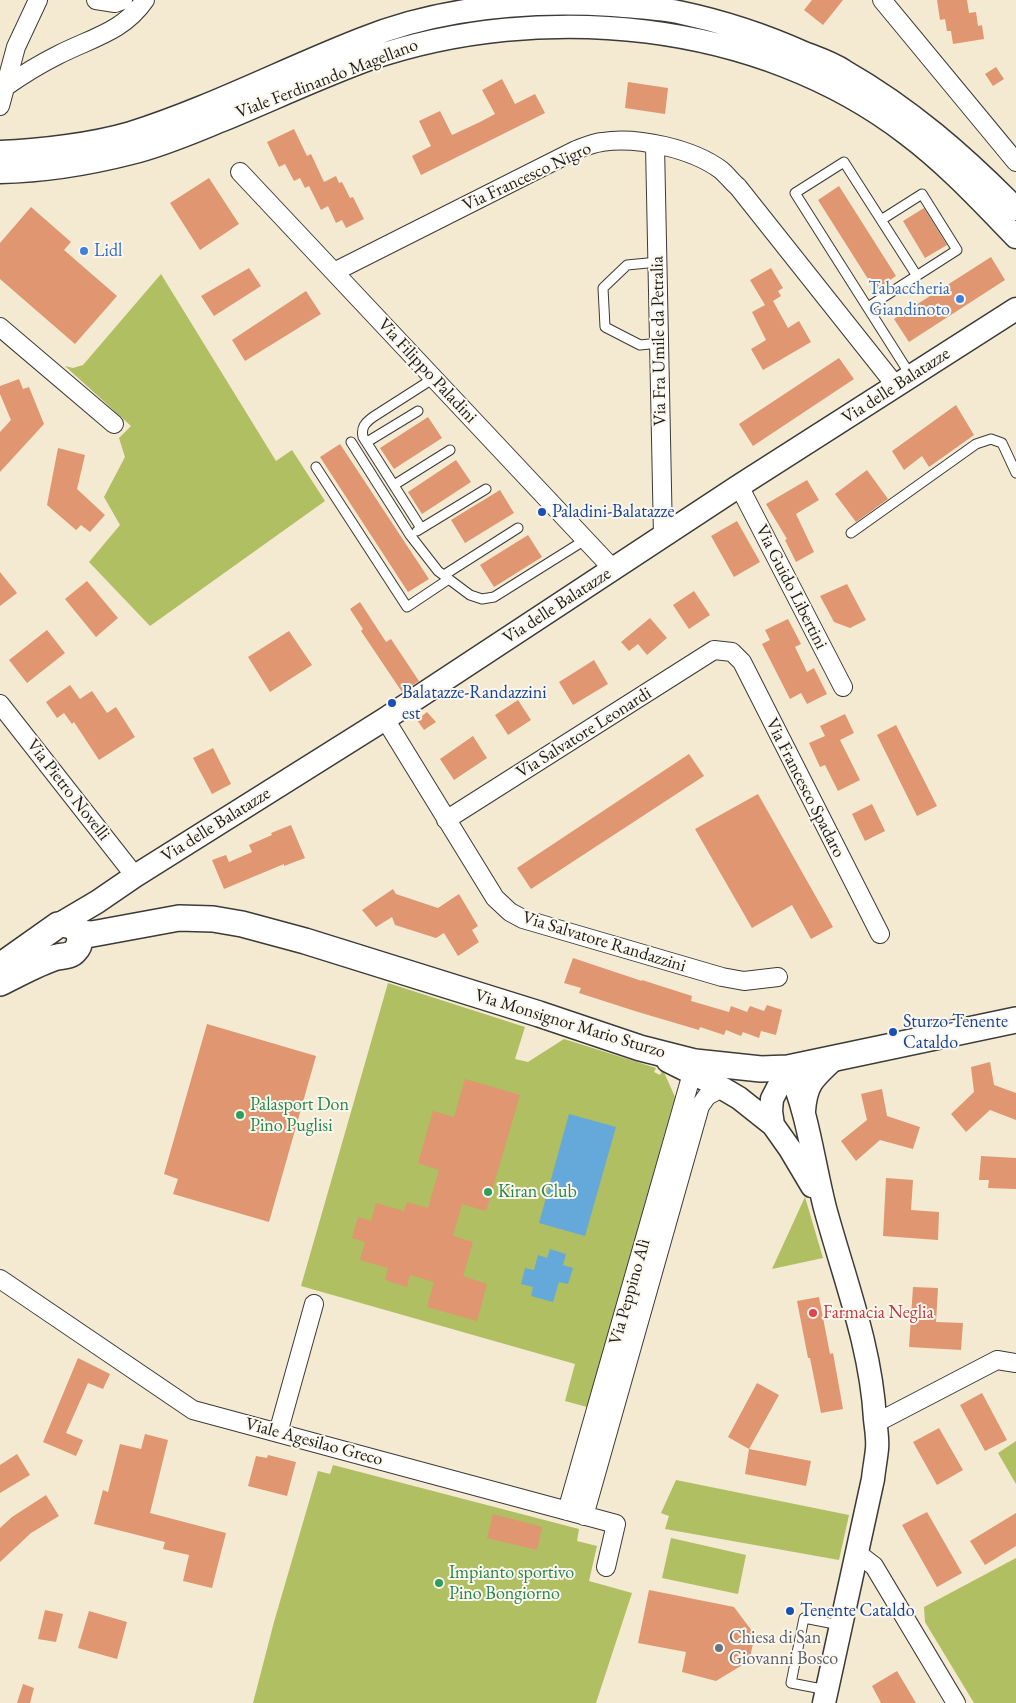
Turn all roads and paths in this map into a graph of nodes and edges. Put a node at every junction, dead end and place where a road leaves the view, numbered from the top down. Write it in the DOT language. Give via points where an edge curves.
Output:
graph roads {
  1 [pos="38,0"];
  2 [pos="96,0"];
  3 [pos="123,0"];
  4 [pos="145,0"];
  5 [pos="882,0"];
  6 [pos="5,86"];
  7 [pos="236,103"];
  8 [pos="0,106"];
  9 [pos="655,145"];
  10 [pos="0,152"];
  11 [pos="1016,162"];
  12 [pos="0,172"];
  13 [pos="240,172"];
  14 [pos="1016,209"];
  15 [pos="881,220"];
  16 [pos="1016,237"];
  17 [pos="658,262"];
  18 [pos="334,272"];
  19 [pos="917,276"];
  20 [pos="868,307"];
  21 [pos="1016,309"];
  22 [pos="0,327"];
  23 [pos="659,343"];
  24 [pos="434,378"];
  25 [pos="904,381"];
  26 [pos="418,411"];
  27 [pos="114,424"];
  28 [pos="350,442"];
  29 [pos="367,442"];
  30 [pos="450,450"];
  31 [pos="316,467"];
  32 [pos="1016,473"];
  33 [pos="394,485"];
  34 [pos="739,486"];
  35 [pos="486,489"];
  36 [pos="421,528"];
  37 [pos="518,528"];
  38 [pos="850,534"];
  39 [pos="410,535"];
  40 [pos="663,536"];
  41 [pos="585,540"];
  42 [pos="613,569"];
  43 [pos="447,578"];
  44 [pos="722,650"];
  45 [pos="843,687"];
  46 [pos="0,704"];
  47 [pos="385,719"];
  48 [pos="446,820"];
  49 [pos="135,876"];
  50 [pos="880,934"];
  51 [pos="67,937"];
  52 [pos="0,966"];
  53 [pos="778,976"];
  54 [pos="0,984"];
  55 [pos="1016,1020"];
  56 [pos="835,1058"];
  57 [pos="694,1068"];
  58 [pos="788,1068"];
  59 [pos="722,1088"];
  60 [pos="804,1114"];
  61 [pos="773,1125"];
  62 [pos="825,1208"];
  63 [pos="0,1278"];
  64 [pos="314,1304"];
  65 [pos="1016,1363"];
  66 [pos="876,1423"];
  67 [pos="278,1433"];
  68 [pos="567,1511"];
  69 [pos="584,1516"];
  70 [pos="857,1553"];
  71 [pos="606,1567"];
  72 [pos="840,1625"];
  73 [pos="826,1697"];
  74 [pos="956,1703"];
  1 -- 6 [label="street" via="16,47"];
  2 -- 3 [label="street"];
  4 -- 6 [label="street" via="124,23 60,54"];
  5 -- 11 [label="street"];
  6 -- 8 [label="street"];
  7 -- 10 [label="street, Viale Ferdinando Magellano" via="181,115 129,134 74,145"];
  7 -- 12 [label="street, Viale Ferdinando Magellano" via="188,134 134,152 75,166"];
  7 -- 14 [label="street, Viale Ferdinando Magellano" via="364,38 420,20 531,3 583,3 677,12 782,43 842,69 897,104 948,144"];
  7 -- 16 [label="street, Viale Ferdinando Magellano" via="429,40 495,28 568,23 630,26 690,36 803,72 853,98 907,133 956,176"];
  9 -- 17 [label="street, Via Fra Umile da Petralia"];
  9 -- 18 [label="street, Via Francesco Nigro" via="630,141 602,142 576,150"];
  9 -- 25 [label="street, Via Francesco Nigro" via="681,150 721,170"];
  13 -- 18 [label="street, Via Filippo Paladini"];
  15 -- 19 [label="lane"];
  15 -- 19 [label="lane" via="922,194 957,250"];
  15 -- 20 [label="lane" via="844,162 795,193"];
  17 -- 23 [label="street, Via Fra Umile da Petralia"];
  17 -- 23 [label="lane" via="627,265 603,288 605,328 640,345"];
  18 -- 24 [label="street, Via Filippo Paladini"];
  19 -- 20 [label="lane"];
  20 -- 25 [label="lane"];
  21 -- 25 [label="street, Via delle Balatazze"];
  22 -- 27 [label="street"];
  23 -- 40 [label="street, Via Fra Umile da Petralia"];
  24 -- 29 [label="lane" via="364,424 362,431"];
  24 -- 41 [label="street, Via Filippo Paladini"];
  25 -- 34 [label="street, Via delle Balatazze"];
  26 -- 29 [label="lane"];
  28 -- 39 [label="lane"];
  29 -- 33 [label="lane"];
  30 -- 33 [label="lane"];
  31 -- 43 [label="lane" via="406,607"];
  32 -- 38 [label="lane" via="1002,443 991,439 976,444"];
  33 -- 36 [label="lane"];
  34 -- 40 [label="street, Via delle Balatazze"];
  34 -- 45 [label="street, Via Guido Libertini"];
  35 -- 36 [label="lane"];
  36 -- 39 [label="lane"];
  37 -- 43 [label="lane"];
  39 -- 43 [label="lane"];
  40 -- 42 [label="street, Via delle Balatazze"];
  41 -- 42 [label="street, Via Filippo Paladini"];
  41 -- 43 [label="lane" via="494,597 482,599 470,595"];
  42 -- 47 [label="street, Via delle Balatazze"];
  44 -- 48 [label="street, Via Salvatore Leonardi" via="714,650"];
  44 -- 50 [label="street, Via Francesco Spadaro" via="732,652 742,662"];
  46 -- 49 [label="street, Via Pietro Novelli"];
  47 -- 48 [label="street, Via Salvatore Randazzini"];
  47 -- 49 [label="street, Via delle Balatazze"];
  48 -- 53 [label="street, Via Salvatore Randazzini" via="495,898 523,919 722,977 744,981"];
  49 -- 51 [label="street, Via delle Balatazze" via="97,902"];
  51 -- 52 [label="main road"];
  51 -- 54 [label="main road, Via Monsignor Mario Sturzo" via="46,960"];
  51 -- 57 [label="main road, Via Monsignor Mario Sturzo" via="179,918 242,924 539,1014"];
  55 -- 56 [label="main road, Via Monsignor Mario Sturzo"];
  56 -- 58 [label="main road, Via Monsignor Mario Sturzo"];
  56 -- 60 [label="street" via="808,1087"];
  57 -- 58 [label="main road, Via Monsignor Mario Sturzo"];
  57 -- 59 [label="street"];
  57 -- 68 [label="street, Via Peppino Alì"];
  58 -- 60 [label="street"];
  58 -- 61 [label="street" via="772,1099"];
  59 -- 61 [label="street"];
  59 -- 69 [label="street, Via Peppino Alì" via="708,1096 700,1106"];
  60 -- 62 [label="street"];
  61 -- 62 [label="street"];
  62 -- 66 [label="street" via="866,1348"];
  63 -- 67 [label="street, Viale Agesilao Greco" via="193,1410"];
  64 -- 67 [label="street"];
  65 -- 66 [label="street" via="997,1360"];
  66 -- 70 [label="street" via="874,1472"];
  67 -- 68 [label="street, Viale Agesilao Greco"];
  68 -- 69 [label="street, Viale Agesilao Greco"];
  69 -- 71 [label="street, Viale Agesilao Greco" via="616,1524"];
  70 -- 72 [label="street"];
  70 -- 74 [label="street" via="874,1566"];
  72 -- 73 [label="street"];
  72 -- 73 [label="lane" via="804,1618 791,1683"];
}
